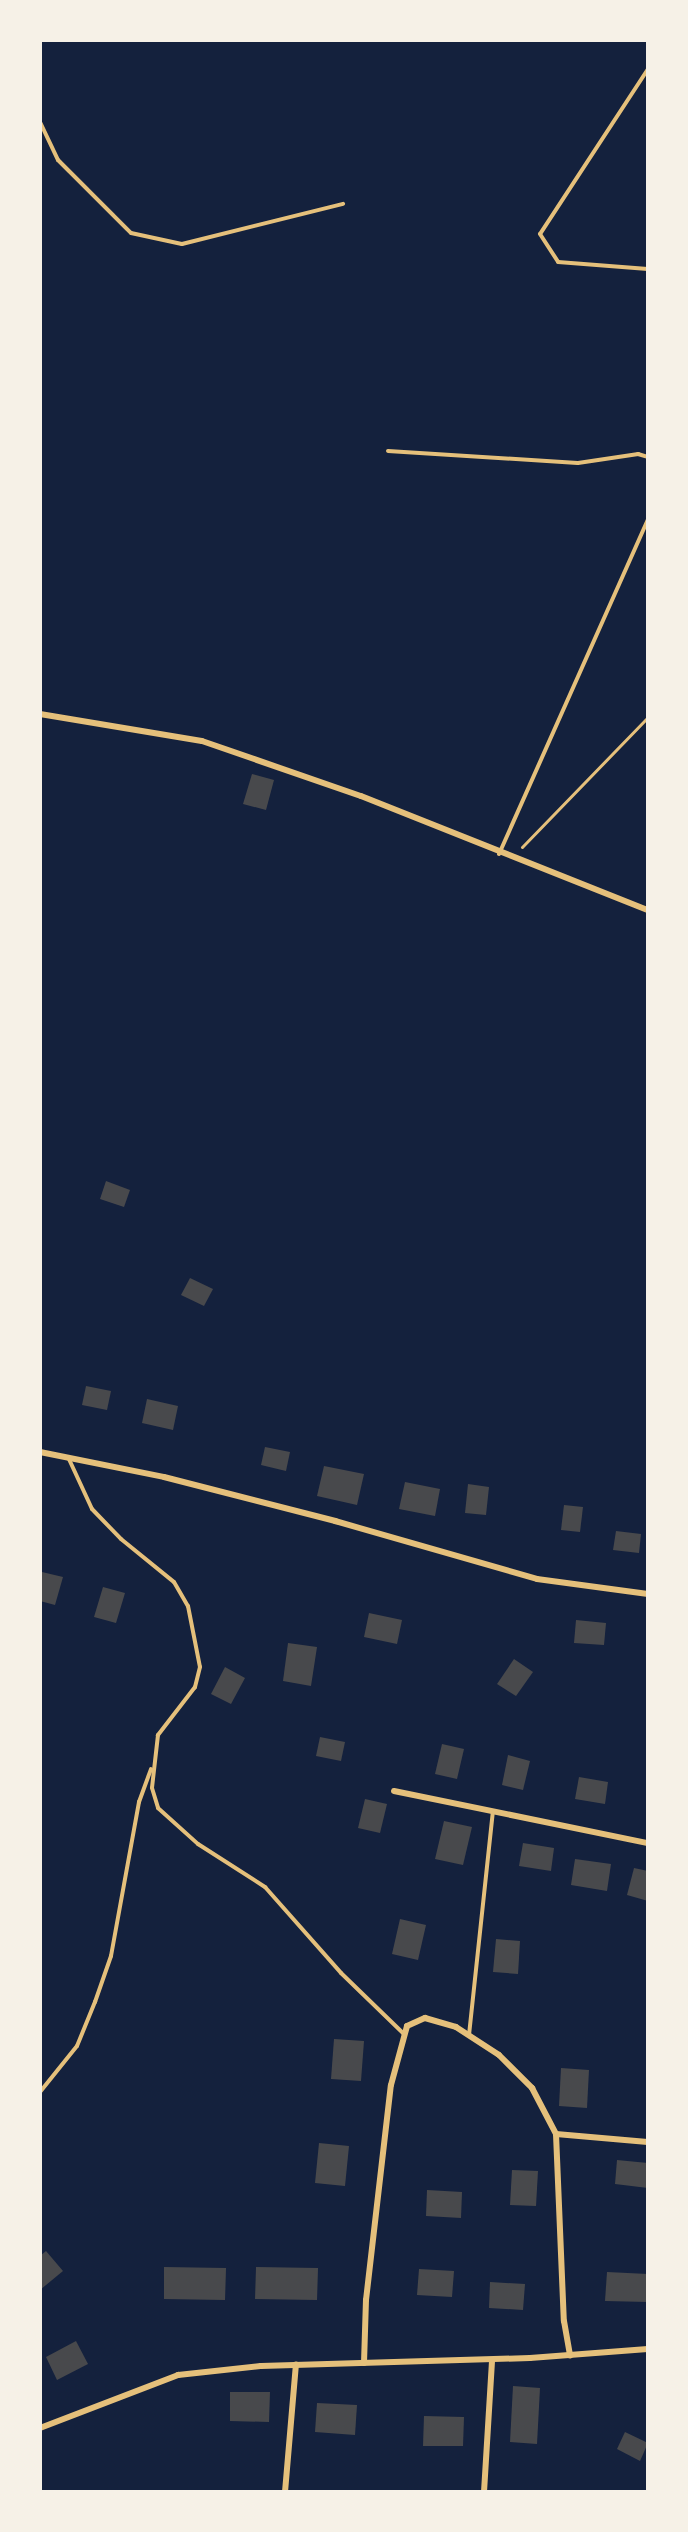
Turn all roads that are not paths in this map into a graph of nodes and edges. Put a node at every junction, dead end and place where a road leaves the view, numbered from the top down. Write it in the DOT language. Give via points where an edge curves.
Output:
graph roads {
  1 [pos="648,69"];
  2 [pos="641,78"];
  3 [pos="648,78"];
  4 [pos="40,122"];
  5 [pos="343,204"];
  6 [pos="648,269"];
  7 [pos="388,451"];
  8 [pos="648,457"];
  9 [pos="648,519"];
  10 [pos="40,714"];
  11 [pos="499,854"];
  12 [pos="648,910"];
  13 [pos="40,1452"];
  14 [pos="68,1456"];
  15 [pos="648,1594"];
  16 [pos="153,1763"];
  17 [pos="394,1791"];
  18 [pos="494,1812"];
  19 [pos="648,1843"];
  20 [pos="404,2034"];
  21 [pos="469,2035"];
  22 [pos="40,2092"];
  23 [pos="556,2134"];
  24 [pos="648,2142"];
  25 [pos="648,2349"];
  26 [pos="570,2355"];
  27 [pos="492,2360"];
  28 [pos="364,2363"];
  29 [pos="296,2364"];
  30 [pos="40,2428"];
  31 [pos="285,2492"];
  32 [pos="484,2492"];
  1 -- 2 [label="lane"];
  2 -- 3 [label="lane"];
  2 -- 6 [label="lane" via="540,234 558,262"];
  4 -- 5 [label="lane" via="58,160 131,233 182,244"];
  7 -- 8 [label="lane" via="578,463"];
  9 -- 11 [label="lane"];
  10 -- 11 [label="street" via="202,741 361,796"];
  11 -- 12 [label="street"];
  13 -- 14 [label="street"];
  14 -- 15 [label="street" via="335,1521 537,1579"];
  14 -- 16 [label="lane" via="92,1509 121,1539 174,1582 188,1606 200,1667 195,1688 158,1735"];
  16 -- 20 [label="lane" via="152,1788 158,1808 198,1844 265,1887 341,1973"];
  16 -- 22 [label="lane" via="139,1802 111,1956 77,2046"];
  17 -- 18 [label="street"];
  18 -- 19 [label="street"];
  18 -- 21 [label="lane"];
  20 -- 21 [label="street" via="407,2026 425,2018"];
  20 -- 28 [label="street" via="391,2085 366,2300"];
  21 -- 23 [label="street" via="499,2055 532,2088"];
  23 -- 24 [label="street"];
  23 -- 26 [label="street" via="564,2320"];
  25 -- 26 [label="street"];
  26 -- 27 [label="street"];
  27 -- 28 [label="street"];
  27 -- 32 [label="street"];
  28 -- 29 [label="street"];
  29 -- 30 [label="street" via="178,2375"];
  29 -- 31 [label="street"];
}
